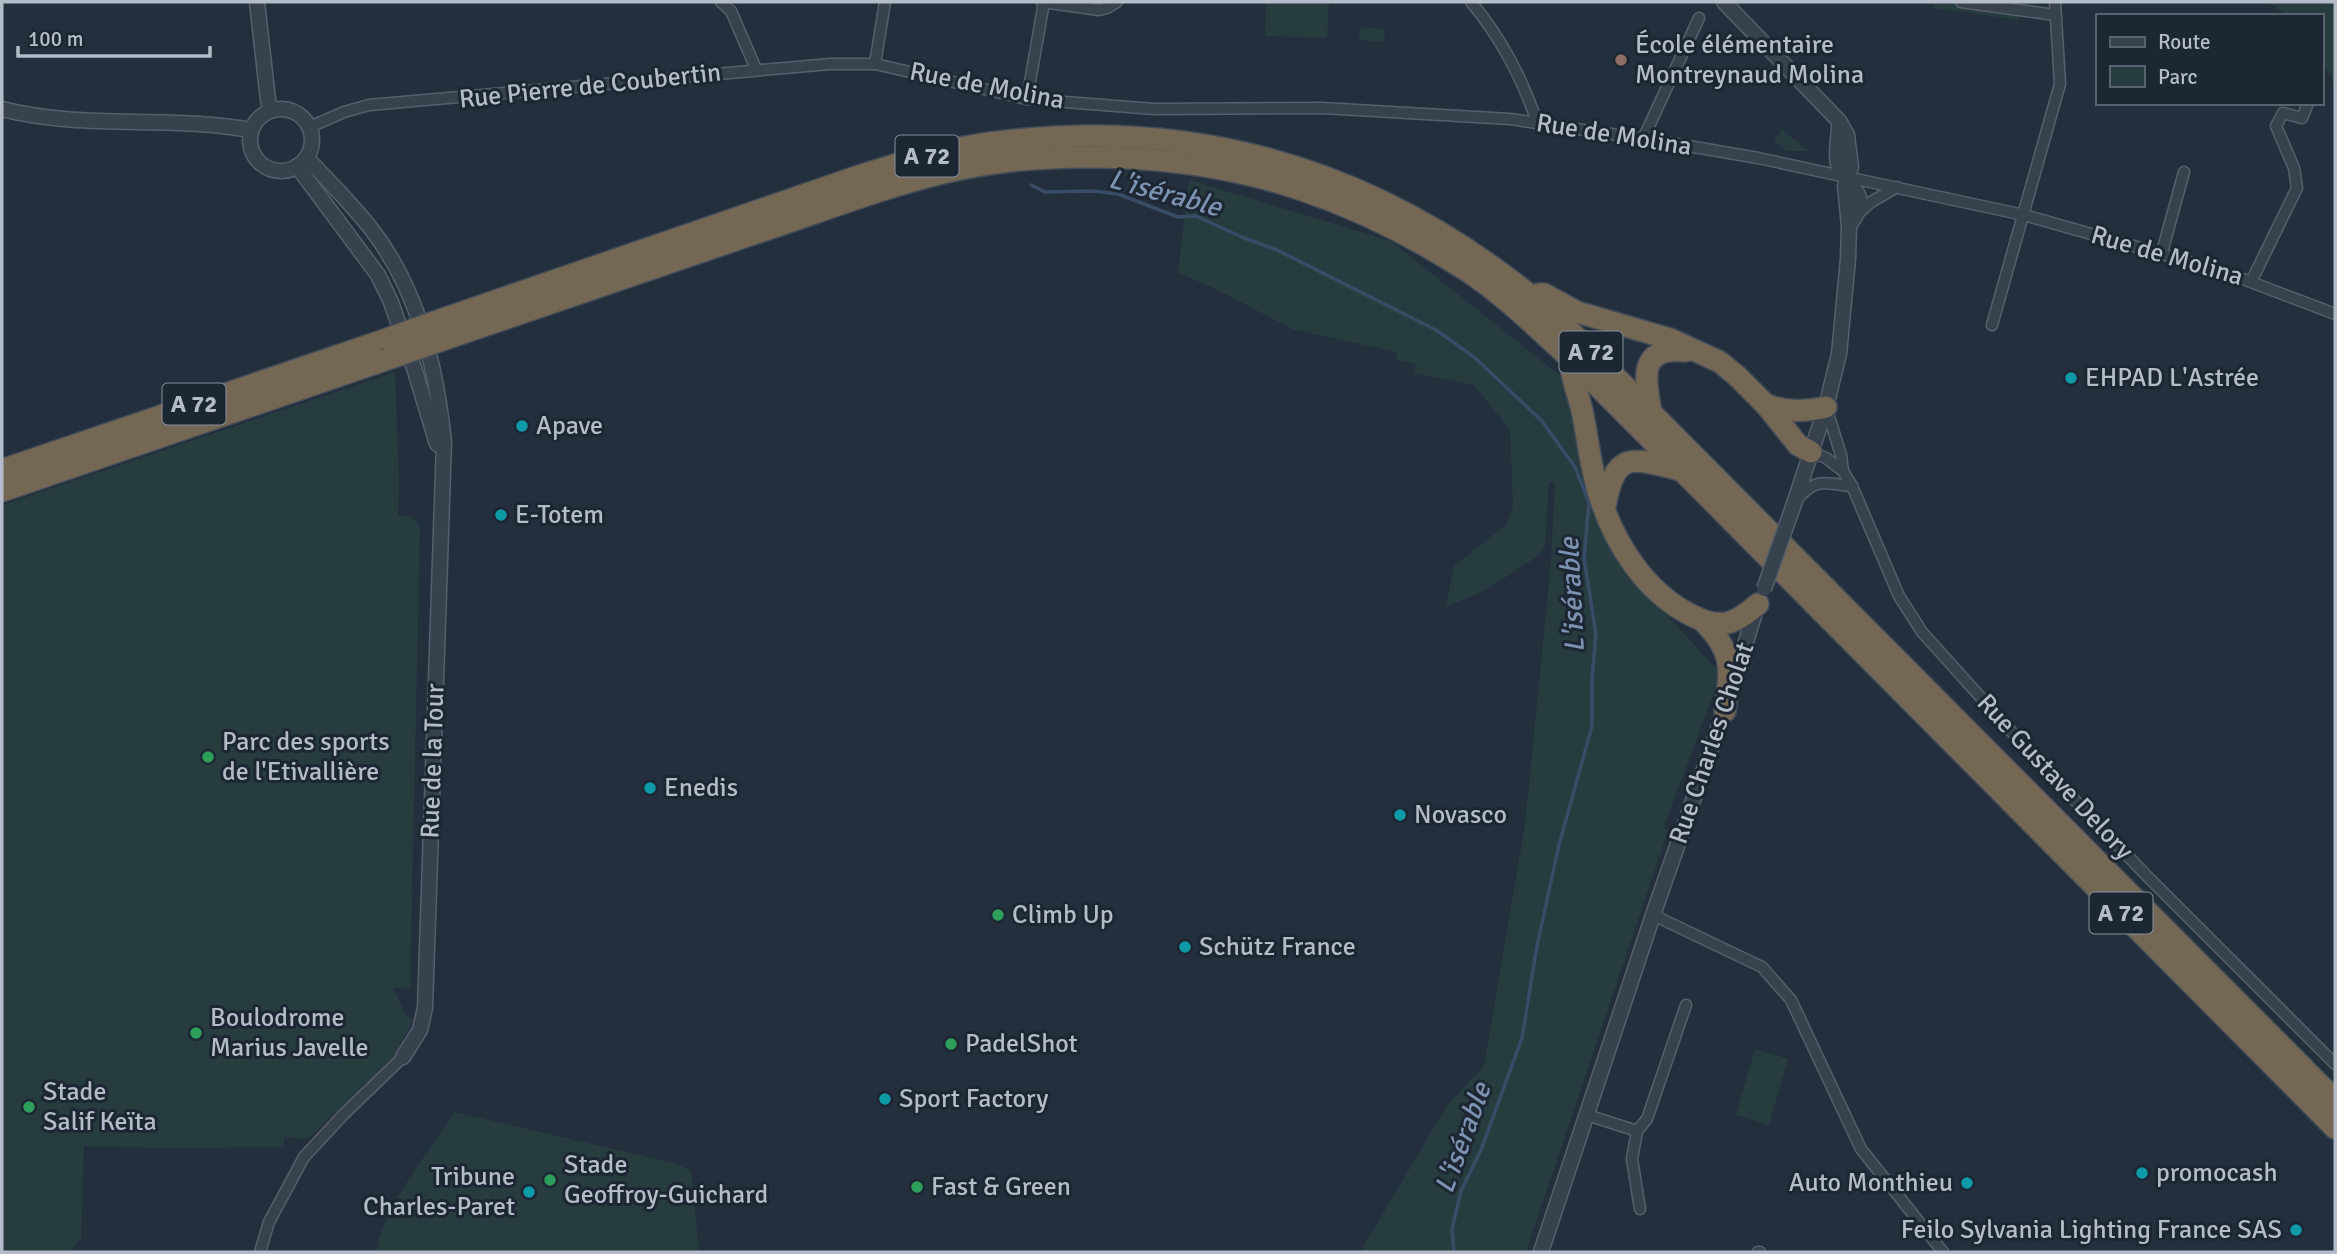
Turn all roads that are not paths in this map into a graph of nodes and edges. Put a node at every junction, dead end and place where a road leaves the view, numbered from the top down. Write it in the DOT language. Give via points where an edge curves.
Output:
graph roads {
  1 [pos="257,2"];
  2 [pos="721,2"];
  3 [pos="1043,2"];
  4 [pos="1117,2"];
  5 [pos="1471,2"];
  6 [pos="1724,2"];
  7 [pos="1961,2"];
  8 [pos="2055,2"];
  9 [pos="882,3"];
  10 [pos="1479,7"];
  11 [pos="2055,15"];
  12 [pos="1699,18"];
  13 [pos="875,64"];
  14 [pos="756,69"];
  15 [pos="1027,99"];
  16 [pos="2307,105"];
  17 [pos="2,109"];
  18 [pos="271,110"];
  19 [pos="1537,122"];
  20 [pos="310,127"];
  21 [pos="251,130"];
  22 [pos="1643,139"];
  23 [pos="302,162"];
  24 [pos="2184,172"];
  25 [pos="1846,178"];
  26 [pos="1897,187"];
  27 [pos="1859,213"];
  28 [pos="2024,215"];
  29 [pos="1849,226"];
  30 [pos="2162,252"];
  31 [pos="2252,281"];
  32 [pos="1528,294"];
  33 [pos="2335,314"];
  34 [pos="1992,325"];
  35 [pos="448,328"];
  36 [pos="386,349"];
  37 [pos="1699,352"];
  38 [pos="1570,358"];
  39 [pos="1766,405"];
  40 [pos="1826,407"];
  41 [pos="1651,412"];
  42 [pos="1811,452"];
  43 [pos="442,458"];
  44 [pos="2,470"];
  45 [pos="1684,471"];
  46 [pos="1843,471"];
  47 [pos="1852,485"];
  48 [pos="2,491"];
  49 [pos="1795,500"];
  50 [pos="1605,509"];
  51 [pos="1761,596"];
  52 [pos="1704,622"];
  53 [pos="1725,711"];
  54 [pos="1653,915"];
  55 [pos="1686,1005"];
  56 [pos="403,1057"];
  57 [pos="2335,1064"];
  58 [pos="2335,1100"];
  59 [pos="1587,1115"];
  60 [pos="2335,1128"];
  61 [pos="1637,1131"];
  62 [pos="1640,1209"];
  63 [pos="260,1252"];
  64 [pos="1541,1252"];
  65 [pos="1943,1252"];
  1 -- 18 [label="street"];
  2 -- 14 [label="street" via="731,11"];
  3 -- 4 [label="street" via="1099,10"];
  3 -- 15 [label="street"];
  5 -- 10 [label="street"];
  6 -- 25 [label="street" via="1839,121 1837,164"];
  7 -- 11 [label="street"];
  8 -- 11 [label="street"];
  9 -- 13 [label="street"];
  10 -- 19 [label="street"];
  11 -- 28 [label="street" via="2060,84"];
  12 -- 22 [label="street"];
  13 -- 14 [label="street, Rue Pierre de Coubertin"];
  13 -- 15 [label="street, Rue de Molina"];
  14 -- 20 [label="street, Rue Pierre de Coubertin" via="369,105"];
  15 -- 19 [label="street, Rue de Molina" via="1154,109 1322,108"];
  16 -- 31 [label="street" via="2302,118 2283,113 2276,126 2294,167 2297,187"];
  17 -- 21 [label="street" via="84,121 218,124"];
  18 -- 20 [label="street" via="289,110"];
  18 -- 21 [label="street"];
  19 -- 22 [label="street, Rue de Molina"];
  20 -- 23 [label="street" via="312,147"];
  21 -- 23 [label="street" via="253,155 266,167 284,171"];
  22 -- 25 [label="street, Rue de Molina"];
  23 -- 43 [label="street, Rue de la Tour" via="379,275"];
  23 -- 43 [label="street, Rue de la Tour" via="345,197 373,231 414,300 436,381"];
  24 -- 30 [label="street"];
  25 -- 26 [label="street, Rue de Molina"];
  25 -- 27 [label="street" via="1857,190"];
  25 -- 29 [label="street, Rue Charles Cholat"];
  26 -- 27 [label="street"];
  26 -- 28 [label="street, Rue de Molina"];
  27 -- 29 [label="street"];
  28 -- 30 [label="street, Rue de Molina"];
  28 -- 34 [label="street"];
  29 -- 40 [label="street, Rue Charles Cholat" via="1839,354"];
  30 -- 31 [label="street, Rue de Molina"];
  31 -- 33 [label="street, Rue de Molina"];
  32 -- 35 [label="highway, A 72" via="1431,226 1313,172 1204,145 1086,136 988,143 907,161"];
  32 -- 37 [label="highway" via="1544,294 1577,312"];
  32 -- 41 [label="highway, A 72"];
  35 -- 36 [label="highway, A 72, bridge"];
  35 -- 38 [label="highway, A 72" via="952,171 1046,158 1133,158 1240,173 1302,189 1379,221 1466,270"];
  36 -- 44 [label="highway, A 72"];
  36 -- 48 [label="highway, A 72"];
  37 -- 39 [label="highway" via="1720,362"];
  37 -- 41 [label="highway" via="1673,349 1654,357 1645,377"];
  38 -- 45 [label="highway, A 72"];
  38 -- 50 [label="highway" via="1571,378"];
  39 -- 40 [label="highway" via="1788,412"];
  39 -- 42 [label="highway" via="1798,445"];
  40 -- 42 [label="street, Rue Charles Cholat"];
  40 -- 46 [label="street, Rue Gustave Delory"];
  41 -- 58 [label="highway, A 72"];
  42 -- 46 [label="street, Rue Gustave Delory"];
  42 -- 49 [label="street, Rue Charles Cholat"];
  43 -- 56 [label="street, Rue de la Tour" via="425,1008 421,1030"];
  45 -- 50 [label="highway" via="1630,460 1616,470"];
  45 -- 60 [label="highway, A 72"];
  46 -- 47 [label="street, Rue Gustave Delory"];
  47 -- 49 [label="street" via="1818,483"];
  47 -- 57 [label="street, Rue Gustave Delory" via="1899,596 1922,632 2145,874"];
  49 -- 51 [label="street, Rue Charles Cholat, bridge"];
  50 -- 52 [label="highway" via="1640,573 1666,600"];
  51 -- 52 [label="highway" via="1740,620"];
  51 -- 53 [label="street, Rue Charles Cholat"];
  52 -- 53 [label="highway" via="1722,643 1728,659"];
  53 -- 54 [label="street, Rue Charles Cholat"];
  54 -- 59 [label="street, Rue Charles Cholat"];
  54 -- 65 [label="street" via="1762,967 1791,1000 1861,1149"];
  55 -- 61 [label="street" via="1647,1119"];
  56 -- 63 [label="street" via="304,1157 269,1222"];
  59 -- 61 [label="street"];
  59 -- 64 [label="street, Rue Charles Cholat"];
  61 -- 62 [label="street" via="1632,1159"];
}
